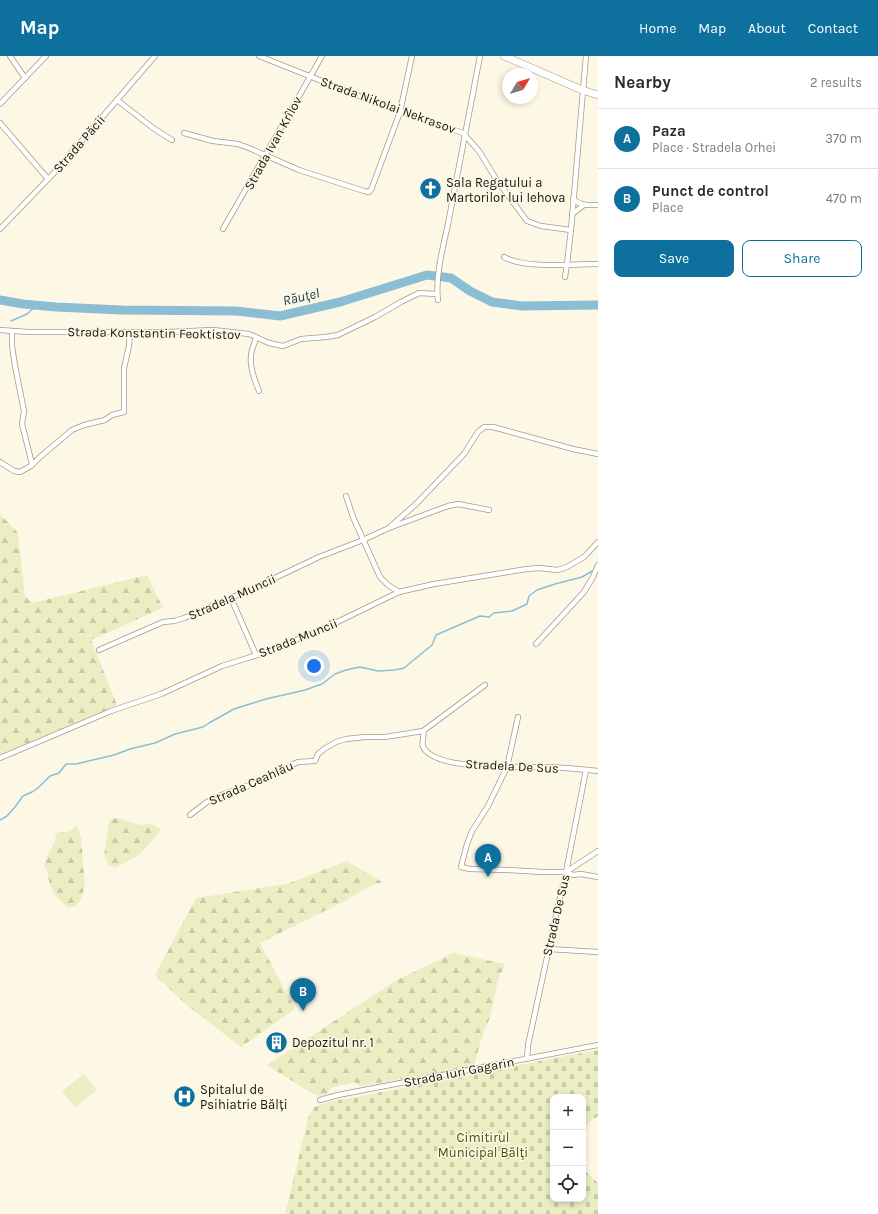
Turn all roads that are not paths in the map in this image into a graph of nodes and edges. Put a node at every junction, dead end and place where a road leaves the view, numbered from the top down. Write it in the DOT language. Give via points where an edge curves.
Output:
graph roads {
  1 [pos="10,56"];
  2 [pos="46,56"];
  3 [pos="155,56"];
  4 [pos="259,56"];
  5 [pos="322,56"];
  6 [pos="412,56"];
  7 [pos="480,56"];
  8 [pos="504,56"];
  9 [pos="586,56"];
  10 [pos="310,76"];
  11 [pos="25,78"];
  12 [pos="584,91"];
  13 [pos="598,95"];
  14 [pos="117,100"];
  15 [pos="0,104"];
  16 [pos="400,112"];
  17 [pos="0,123"];
  18 [pos="184,133"];
  19 [pos="466,135"];
  20 [pos="172,140"];
  21 [pos="266,156"];
  22 [pos="48,179"];
  23 [pos="573,199"];
  24 [pos="598,204"];
  25 [pos="584,205"];
  26 [pos="572,214"];
  27 [pos="0,229"];
  28 [pos="223,229"];
  29 [pos="571,230"];
  30 [pos="504,257"];
  31 [pos="568,264"];
  32 [pos="598,264"];
  33 [pos="565,277"];
  34 [pos="437,294"];
  35 [pos="438,300"];
  36 [pos="0,330"];
  37 [pos="12,332"];
  38 [pos="130,332"];
  39 [pos="256,338"];
  40 [pos="259,391"];
  41 [pos="598,454"];
  42 [pos="0,462"];
  43 [pos="32,464"];
  44 [pos="346,496"];
  45 [pos="489,510"];
  46 [pos="389,528"];
  47 [pos="363,540"];
  48 [pos="598,542"];
  49 [pos="598,565"];
  50 [pos="399,592"];
  51 [pos="231,598"];
  52 [pos="536,644"];
  53 [pos="99,650"];
  54 [pos="256,655"];
  55 [pos="485,686"];
  56 [pos="518,717"];
  57 [pos="423,731"];
  58 [pos="0,758"];
  59 [pos="507,767"];
  60 [pos="586,770"];
  61 [pos="598,771"];
  62 [pos="190,815"];
  63 [pos="598,851"];
  64 [pos="566,872"];
  65 [pos="598,877"];
  66 [pos="549,949"];
  67 [pos="598,952"];
  68 [pos="598,1045"];
  69 [pos="527,1059"];
  70 [pos="320,1100"];
  1 -- 11 [label="street"];
  2 -- 11 [label="street"];
  3 -- 14 [label="street, Strada Păcii"];
  4 -- 10 [label="street, Strada Nikolai Nekrasov"];
  5 -- 10 [label="street, Strada Ivan Krîlov"];
  6 -- 16 [label="street"];
  7 -- 19 [label="street"];
  8 -- 12 [label="main road"];
  9 -- 12 [label="street"];
  10 -- 16 [label="street, Strada Nikolai Nekrasov"];
  10 -- 21 [label="street, Strada Ivan Krîlov"];
  11 -- 15 [label="street"];
  12 -- 13 [label="main road"];
  12 -- 23 [label="street"];
  14 -- 20 [label="street"];
  14 -- 22 [label="street, Strada Păcii"];
  16 -- 19 [label="street, Strada Nikolai Nekrasov"];
  16 -- 21 [label="street" via="369,192 299,170"];
  17 -- 22 [label="street"];
  18 -- 21 [label="street" via="213,141 238,144"];
  19 -- 29 [label="street, Strada Nikolai Nekrasov" via="527,221 541,226"];
  19 -- 34 [label="street" via="443,248"];
  21 -- 28 [label="street, Strada Ivan Krîlov"];
  22 -- 27 [label="street, Strada Păcii"];
  23 -- 25 [label="street"];
  23 -- 26 [label="street"];
  24 -- 25 [label="street"];
  25 -- 26 [label="street"];
  26 -- 29 [label="street"];
  29 -- 31 [label="street"];
  30 -- 31 [label="street" via="522,263"];
  31 -- 32 [label="street"];
  31 -- 33 [label="street"];
  34 -- 35 [label="street"];
  34 -- 39 [label="street, Strada Konstantin Feoktistov" via="419,293 334,336 301,339 283,346"];
  36 -- 37 [label="street, Strada Konstantin Feoktistov"];
  37 -- 38 [label="street, Strada Konstantin Feoktistov"];
  37 -- 43 [label="street" via="14,366 24,411 22,424"];
  38 -- 39 [label="street, Strada Konstantin Feoktistov" via="213,330 249,334"];
  38 -- 43 [label="street" via="124,368 124,412 72,430"];
  39 -- 40 [label="street" via="251,362"];
  41 -- 46 [label="street" via="488,426 482,428 464,454"];
  42 -- 43 [label="street" via="20,472"];
  44 -- 47 [label="street"];
  45 -- 46 [label="street, Stradela Muncii" via="454,505"];
  46 -- 47 [label="street, Stradela Muncii"];
  47 -- 50 [label="street" via="380,577"];
  47 -- 51 [label="street, Stradela Muncii" via="319,557"];
  48 -- 50 [label="street, Strada Muncii" via="579,560 558,570 522,570"];
  49 -- 52 [label="street" via="584,592"];
  50 -- 54 [label="street, Strada Muncii" via="331,625"];
  51 -- 53 [label="street, Stradela Muncii" via="184,618 157,624"];
  51 -- 54 [label="street"];
  54 -- 58 [label="street, Strada Muncii" via="222,666 161,694 112,711"];
  55 -- 57 [label="street, Strada Ceahlău"];
  56 -- 59 [label="street"];
  57 -- 59 [label="street, Stradela De Sus" via="423,747 429,754 463,764"];
  57 -- 62 [label="street, Strada Ceahlău" via="342,740 324,749 315,761 298,762 207,802"];
  59 -- 60 [label="street, Stradela De Sus"];
  59 -- 64 [label="street" via="469,837 461,868"];
  60 -- 61 [label="street, Stradela De Sus"];
  60 -- 64 [label="street, Strada De Sus"];
  63 -- 64 [label="street"];
  64 -- 65 [label="street"];
  64 -- 66 [label="street, Strada De Sus"];
  66 -- 67 [label="street"];
  66 -- 69 [label="street, Strada De Sus"];
  68 -- 69 [label="street, Strada Iuri Gagarin"];
  69 -- 70 [label="street, Strada Iuri Gagarin"];
}
